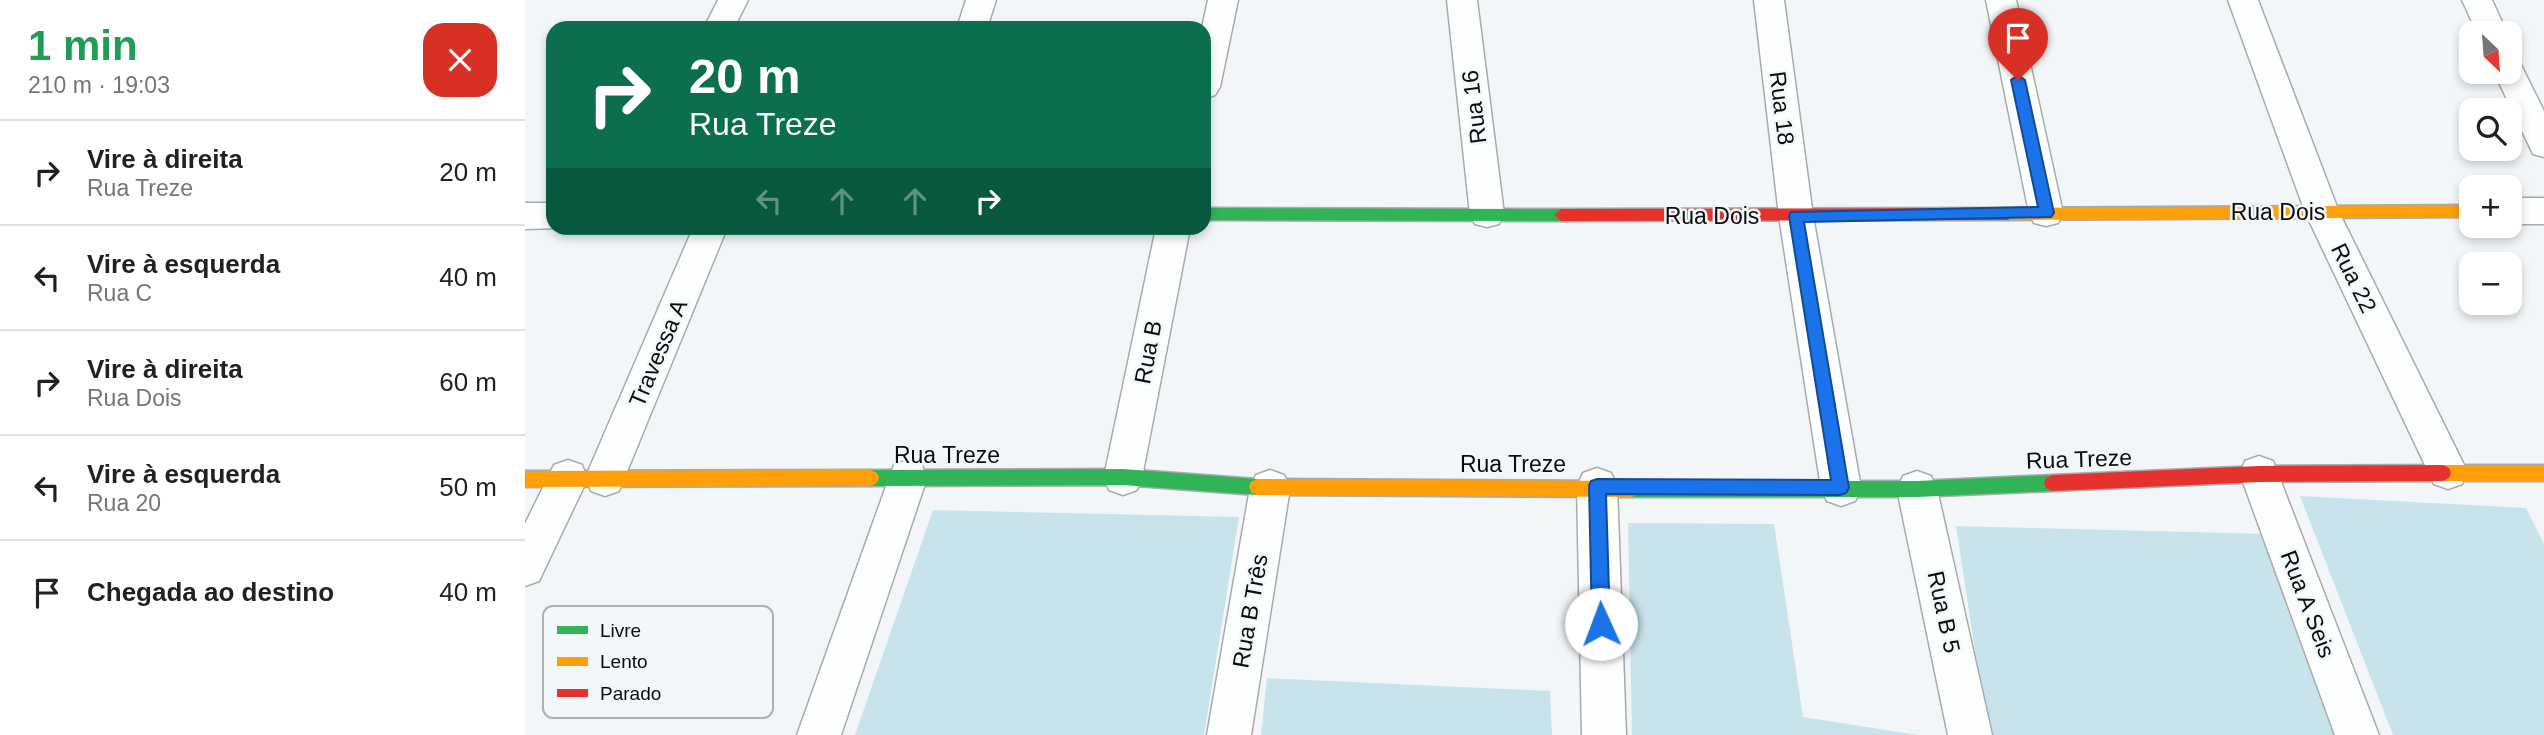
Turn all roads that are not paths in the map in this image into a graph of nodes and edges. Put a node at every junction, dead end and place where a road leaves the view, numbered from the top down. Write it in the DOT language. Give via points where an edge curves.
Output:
graph roads {
  1 [pos="733,0"];
  2 [pos="981,0"];
  3 [pos="1223,0"];
  4 [pos="1462,0"];
  5 [pos="1769,0"];
  6 [pos="2001,0"];
  7 [pos="2243,0"];
  8 [pos="2477,0"];
  9 [pos="722,21"];
  10 [pos="974,21"];
  11 [pos="2487,21"];
  12 [pos="1211,55"];
  13 [pos="2515,84"];
  14 [pos="2544,145"];
  15 [pos="2459,211"];
  16 [pos="2522,211"];
  17 [pos="2544,211"];
  18 [pos="2322,212"];
  19 [pos="2046,213"];
  20 [pos="1211,214"];
  21 [pos="1487,214"];
  22 [pos="525,216"];
  23 [pos="546,216"];
  24 [pos="1796,216"];
  25 [pos="707,235"];
  26 [pos="1172,235"];
  27 [pos="2448,471"];
  28 [pos="2259,474"];
  29 [pos="1123,477"];
  30 [pos="525,478"];
  31 [pos="587,478"];
  32 [pos="908,478"];
  33 [pos="2541,478"];
  34 [pos="1597,486"];
  35 [pos="1271,488"];
  36 [pos="1840,488"];
  37 [pos="1917,489"];
  38 [pos="525,567"];
  39 [pos="819,735"];
  40 [pos="1229,735"];
  41 [pos="1604,735"];
  42 [pos="1970,735"];
  43 [pos="2357,735"];
  1 -- 9 [label="street"];
  2 -- 10 [label="street"];
  3 -- 12 [label="street"];
  4 -- 21 [label="street, Rua 16"];
  5 -- 24 [label="street, Rua 18"];
  6 -- 19 [label="street"];
  7 -- 18 [label="street, Rua 22"];
  8 -- 11 [label="street"];
  13 -- 14 [label="street"];
  15 -- 18 [label="street, Rua Dois"];
  16 -- 17 [label="street"];
  18 -- 19 [label="street, Rua Dois"];
  18 -- 27 [label="street, Rua 22"];
  19 -- 24 [label="street, Rua Dois"];
  20 -- 21 [label="street, Rua Dois"];
  21 -- 24 [label="street, Rua Dois"];
  22 -- 23 [label="street"];
  24 -- 36 [label="street, Rua 18"];
  25 -- 31 [label="street, Travessa A"];
  26 -- 29 [label="street, Rua B"];
  27 -- 28 [label="street, Rua Treze"];
  27 -- 33 [label="street, Rua Treze"];
  28 -- 37 [label="street, Rua Treze"];
  28 -- 43 [label="street, Rua A Seis"];
  29 -- 32 [label="street, Rua Treze"];
  29 -- 35 [label="street, Rua Treze"];
  30 -- 31 [label="street, Rua Treze"];
  31 -- 32 [label="street, Rua Treze"];
  31 -- 38 [label="street, Travessa A"];
  32 -- 39 [label="street"];
  34 -- 35 [label="street, Rua Treze"];
  34 -- 36 [label="street, Rua Treze"];
  34 -- 41 [label="street"];
  35 -- 40 [label="street, Rua B Três"];
  36 -- 37 [label="street, Rua Treze"];
  37 -- 42 [label="street, Rua B 5"];
}
